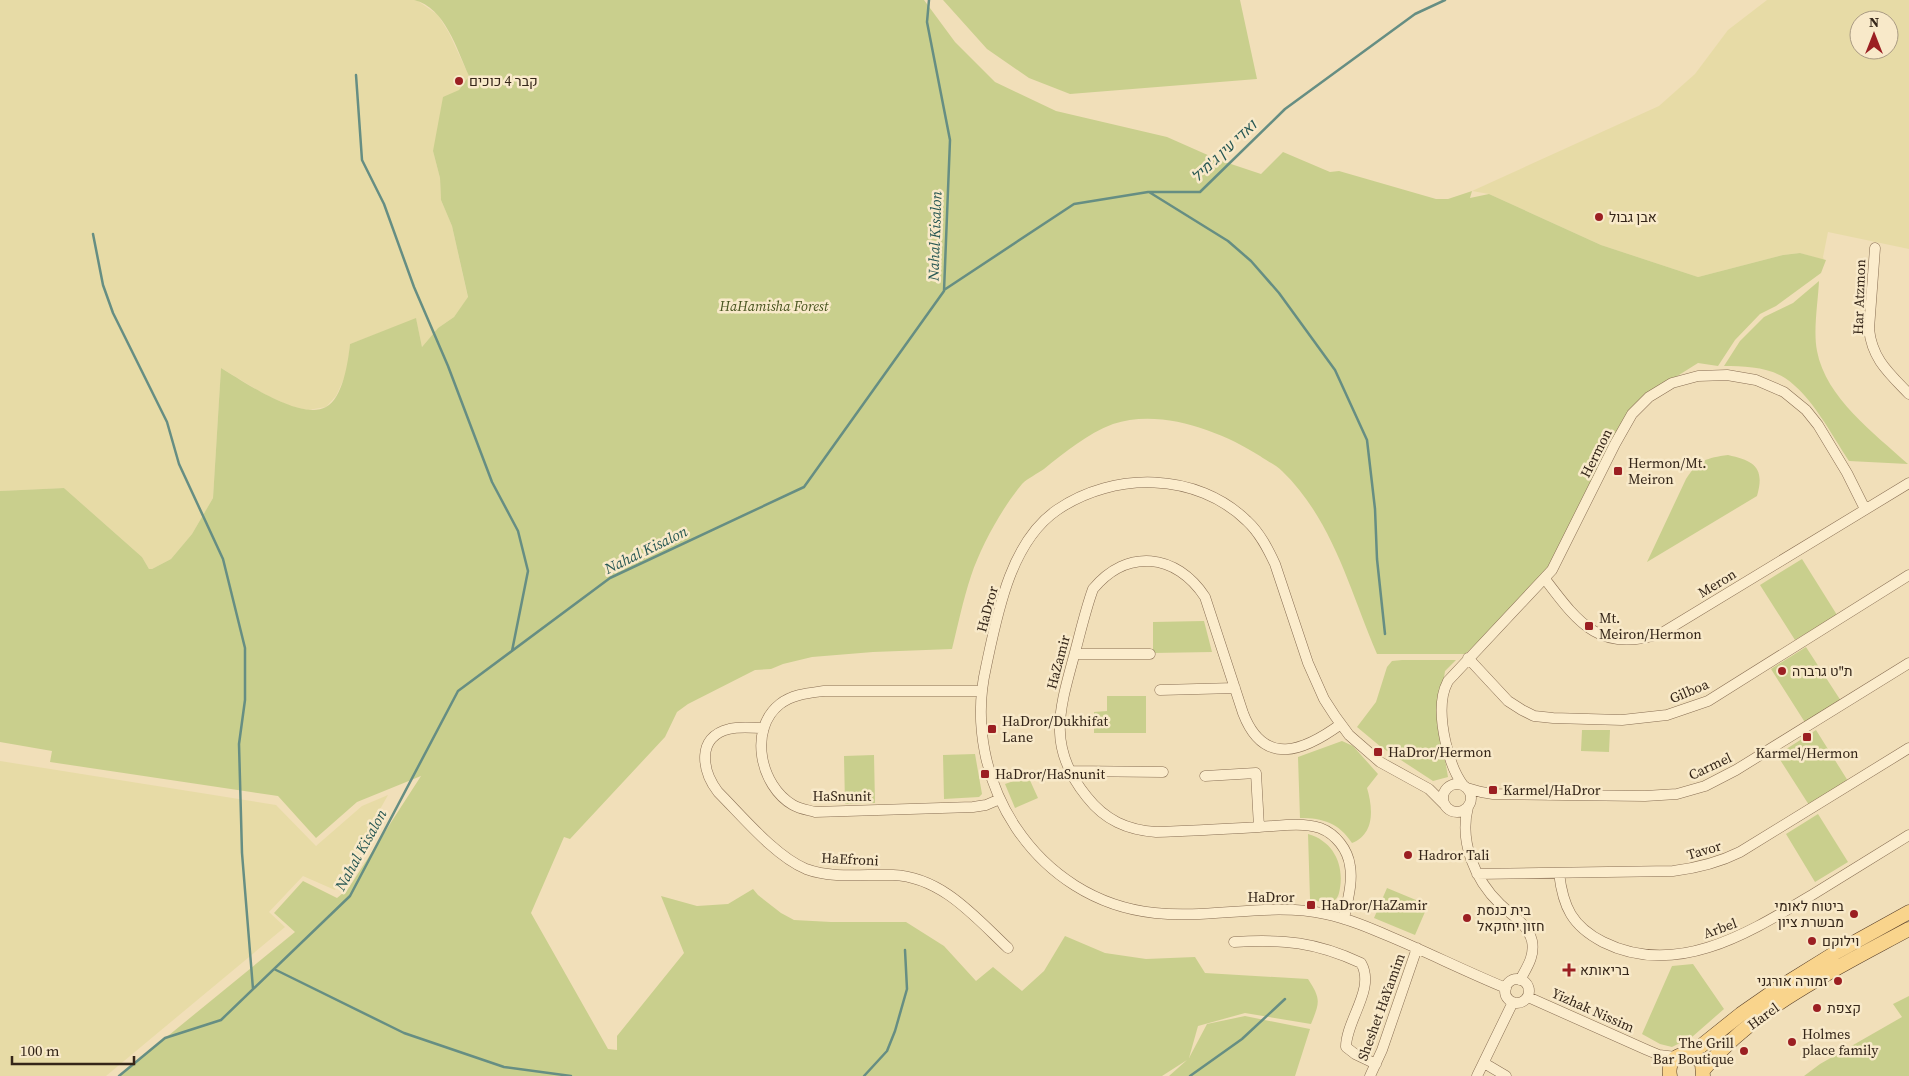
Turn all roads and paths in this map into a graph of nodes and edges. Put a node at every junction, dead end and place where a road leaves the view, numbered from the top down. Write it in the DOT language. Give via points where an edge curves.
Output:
graph roads {
  1 [pos="1875,248"];
  2 [pos="1909,394"];
  3 [pos="1909,483"];
  4 [pos="1865,509"];
  5 [pos="1909,575"];
  6 [pos="1545,579"];
  7 [pos="1074,654"];
  8 [pos="1150,654"];
  9 [pos="1468,658"];
  10 [pos="1909,663"];
  11 [pos="1235,688"];
  12 [pos="1160,690"];
  13 [pos="981,691"];
  14 [pos="1341,724"];
  15 [pos="764,728"];
  16 [pos="1909,748"];
  17 [pos="1452,765"];
  18 [pos="1069,771"];
  19 [pos="1163,772"];
  20 [pos="1204,776"];
  21 [pos="1465,786"];
  22 [pos="1448,787"];
  23 [pos="1429,789"];
  24 [pos="1493,794"];
  25 [pos="1000,799"];
  26 [pos="1469,806"];
  27 [pos="1447,807"];
  28 [pos="1259,827"];
  29 [pos="1465,831"];
  30 [pos="1909,835"];
  31 [pos="1559,873"];
  32 [pos="1477,874"];
  33 [pos="1909,912"];
  34 [pos="1344,919"];
  35 [pos="1909,928"];
  36 [pos="1234,942"];
  37 [pos="1008,948"];
  38 [pos="1417,948"];
  39 [pos="1520,980"];
  40 [pos="1506,988"];
  41 [pos="1528,996"];
  42 [pos="1513,1002"];
  43 [pos="1484,1063"];
  44 [pos="1376,1064"];
  45 [pos="1672,1068"];
  46 [pos="1704,1074"];
  47 [pos="1370,1076"];
  48 [pos="1477,1076"];
  49 [pos="1506,1076"];
  1 -- 2 [label="street, Har Atzmon" via="1870,341 1882,366"];
  3 -- 4 [label="street, Meron"];
  4 -- 6 [label="street, Meron" via="1654,635 1631,640 1602,636 1580,622"];
  4 -- 6 [label="street, Hermon" via="1818,425 1784,392 1740,377 1714,374 1686,378 1660,389 1632,414"];
  5 -- 9 [label="street, Gilboa" via="1708,700 1667,715 1622,720 1534,716 1508,700"];
  6 -- 9 [label="street, Hermon"];
  7 -- 8 [label="street"];
  7 -- 11 [label="street, HaZamir" via="1089,600 1102,579 1129,562 1158,562 1187,575 1205,597"];
  7 -- 18 [label="street, HaZamir" via="1059,722"];
  9 -- 17 [label="street, Hermon" via="1448,680 1443,695 1442,717"];
  10 -- 24 [label="street, Carmel" via="1736,770 1692,791 1653,796"];
  11 -- 12 [label="street"];
  11 -- 14 [label="street, HaZamir" via="1252,732 1263,743 1275,748 1299,748 1311,744"];
  13 -- 14 [label="street, HaDror" via="1015,562 1038,527 1053,512 1094,491 1115,485 1163,483 1185,486 1218,500 1248,522 1260,536 1275,564 1308,663 1324,699"];
  13 -- 15 [label="street, HaSnunit" via="824,691 803,694 779,705"];
  13 -- 25 [label="street, HaDror" via="981,734"];
  14 -- 23 [label="street, HaDror" via="1380,762"];
  15 -- 25 [label="street, HaSnunit" via="761,752 767,774 782,796 805,810 973,807"];
  15 -- 37 [label="street, HaEfroni" via="729,728 718,733 705,753 705,767 718,792 780,854 807,869 922,879 949,895"];
  16 -- 31 [label="street, Tavor" via="1724,860 1673,871"];
  17 -- 21 [label="street, Hermon"];
  17 -- 22 [label="street, Hermon"];
  18 -- 19 [label="street"];
  18 -- 28 [label="street, HaZamir" via="1101,812 1112,821 1138,831"];
  20 -- 28 [label="street" via="1256,774"];
  21 -- 22 [label="street"];
  21 -- 24 [label="street, Carmel"];
  21 -- 26 [label="street" via="1470,794"];
  22 -- 23 [label="street"];
  22 -- 27 [label="street" via="1443,795"];
  23 -- 27 [label="street, HaDror"];
  24 -- 26 [label="street, Carmel" via="1480,796"];
  25 -- 34 [label="street, HaDror" via="1014,827 1044,861 1076,887 1114,904 1157,913 1281,910"];
  26 -- 27 [label="street" via="1458,812"];
  26 -- 29 [label="street"];
  27 -- 29 [label="street"];
  28 -- 34 [label="street, HaZamir" via="1321,828 1340,842 1346,852 1351,877"];
  29 -- 32 [label="street"];
  30 -- 31 [label="street, Arbel" via="1756,929 1721,944 1681,954 1661,956 1626,951 1592,936 1582,929 1567,909"];
  31 -- 32 [label="street, Tavor"];
  32 -- 39 [label="street" via="1490,894 1525,927 1532,939 1532,958"];
  33 -- 45 [label="main road, Harel" via="1783,984"];
  34 -- 38 [label="street, HaDror"];
  35 -- 46 [label="main road, Harel" via="1785,1000 1728,1042"];
  36 -- 44 [label="street" via="1302,943 1323,947 1361,963 1365,980 1346,1047"];
  38 -- 40 [label="street"];
  38 -- 44 [label="street, Sheshet HaYamim"];
  39 -- 40 [label="street" via="1511,981"];
  39 -- 41 [label="street" via="1528,986"];
  40 -- 42 [label="street" via="1508,998"];
  41 -- 42 [label="street" via="1521,1002"];
  41 -- 45 [label="street, Yizhak Nissim" via="1659,1055"];
  42 -- 43 [label="street"];
  43 -- 48 [label="street"];
  43 -- 49 [label="street"];
  44 -- 47 [label="street, Sheshet HaYamim"];
  45 -- 46 [label="main road" via="1693,1056 1698,1059"];
}
